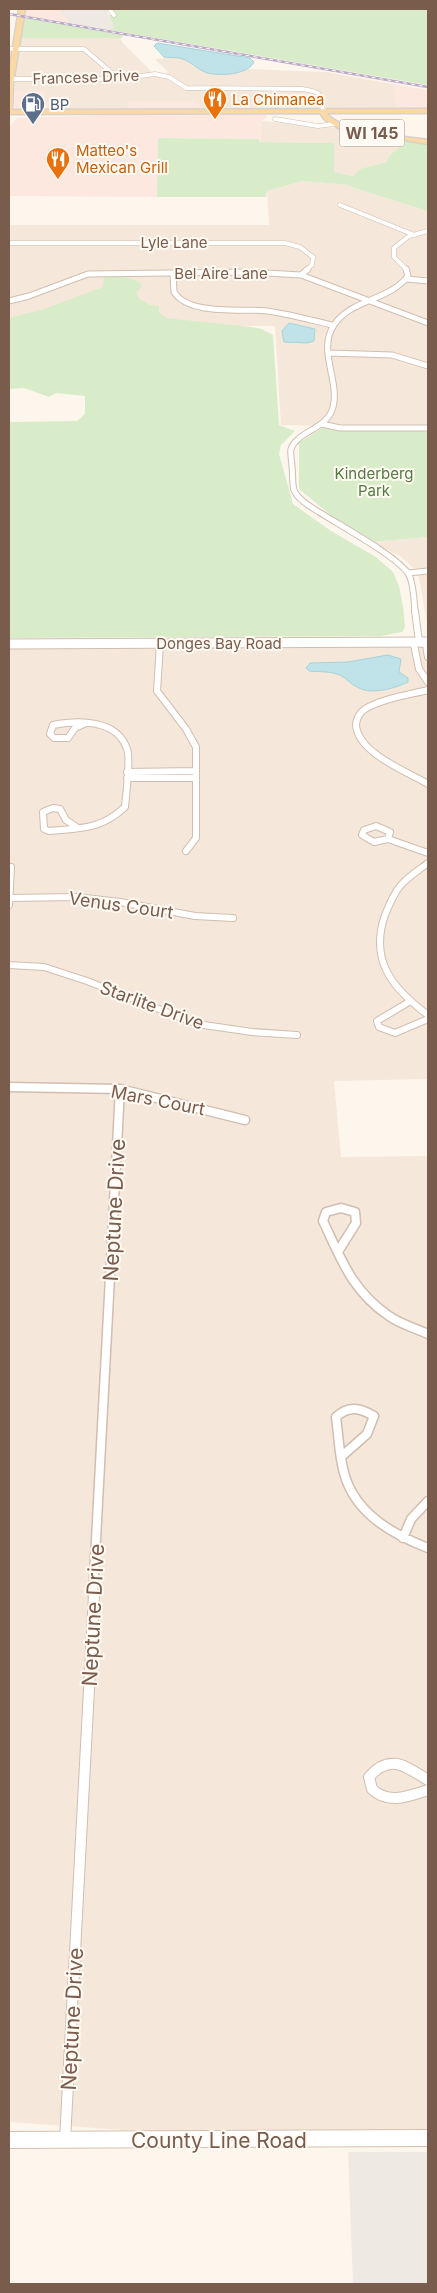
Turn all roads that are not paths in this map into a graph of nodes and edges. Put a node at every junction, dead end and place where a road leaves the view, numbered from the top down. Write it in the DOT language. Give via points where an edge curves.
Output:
graph roads {
  1 [pos="22,9"];
  2 [pos="109,9"];
  3 [pos="114,15"];
  4 [pos="12,50"];
  5 [pos="119,79"];
  6 [pos="10,82"];
  7 [pos="9,99"];
  8 [pos="9,111"];
  9 [pos="323,112"];
  10 [pos="428,112"];
  11 [pos="117,113"];
  12 [pos="23,115"];
  13 [pos="274,120"];
  14 [pos="9,122"];
  15 [pos="334,124"];
  16 [pos="428,142"];
  17 [pos="340,205"];
  18 [pos="428,231"];
  19 [pos="412,234"];
  20 [pos="9,243"];
  21 [pos="173,273"];
  22 [pos="301,275"];
  23 [pos="406,279"];
  24 [pos="428,281"];
  25 [pos="9,301"];
  26 [pos="367,301"];
  27 [pos="428,323"];
  28 [pos="332,325"];
  29 [pos="330,353"];
  30 [pos="428,366"];
  31 [pos="322,424"];
  32 [pos="428,428"];
  33 [pos="428,571"];
  34 [pos="408,573"];
  35 [pos="419,642"];
  36 [pos="428,642"];
  37 [pos="9,644"];
  38 [pos="160,644"];
  39 [pos="428,657"];
  40 [pos="428,682"];
  41 [pos="428,690"];
  42 [pos="86,723"];
  43 [pos="127,775"];
  44 [pos="196,775"];
  45 [pos="428,784"];
  46 [pos="78,828"];
  47 [pos="388,839"];
  48 [pos="186,851"];
  49 [pos="428,853"];
  50 [pos="428,862"];
  51 [pos="11,867"];
  52 [pos="9,902"];
  53 [pos="233,918"];
  54 [pos="9,965"];
  55 [pos="409,1002"];
  56 [pos="428,1015"];
  57 [pos="428,1019"];
  58 [pos="297,1034"];
  59 [pos="9,1087"];
  60 [pos="120,1089"];
  61 [pos="245,1120"];
  62 [pos="339,1250"];
  63 [pos="428,1334"];
  64 [pos="342,1456"];
  65 [pos="428,1502"];
  66 [pos="403,1538"];
  67 [pos="428,1548"];
  68 [pos="428,1780"];
  69 [pos="428,1790"];
  70 [pos="428,2138"];
  71 [pos="9,2140"];
  72 [pos="65,2140"];
  1 -- 4 [label="main road"];
  2 -- 3 [label="street"];
  4 -- 5 [label="street" via="84,49"];
  4 -- 6 [label="main road"];
  5 -- 6 [label="street, Francese Drive"];
  5 -- 9 [label="street, Francese Drive" via="163,75 179,85 196,89 317,91 321,95"];
  6 -- 7 [label="main road"];
  7 -- 8 [label="main road"];
  8 -- 11 [label="main road, WI 145"];
  8 -- 12 [label="main road, WI 145"];
  9 -- 10 [label="main road"];
  9 -- 11 [label="main road, WI 145"];
  9 -- 15 [label="main road, WI 145"];
  11 -- 12 [label="main road, WI 145"];
  12 -- 14 [label="main road"];
  13 -- 15 [label="street" via="318,126"];
  15 -- 16 [label="main road, WI 145" via="355,131"];
  17 -- 19 [label="street"];
  18 -- 19 [label="street"];
  19 -- 23 [label="street" via="394,248 394,257 406,268"];
  20 -- 22 [label="street, Lyle Lane" via="279,242 300,247 313,257 312,265"];
  21 -- 22 [label="street, Bel Aire Lane"];
  21 -- 25 [label="street, Bel Aire Lane" via="88,274"];
  21 -- 28 [label="street" via="172,289 178,298 190,304 267,311"];
  22 -- 26 [label="street, Bel Aire Lane"];
  23 -- 24 [label="street"];
  23 -- 26 [label="street" via="391,292"];
  26 -- 27 [label="street, Bel Aire Lane"];
  26 -- 28 [label="street" via="345,313"];
  28 -- 29 [label="street" via="327,339"];
  29 -- 30 [label="street" via="394,355"];
  29 -- 31 [label="street" via="333,409"];
  31 -- 32 [label="street" via="340,428"];
  31 -- 34 [label="street" via="297,440 291,449 294,490 306,504 394,560"];
  33 -- 34 [label="street"];
  34 -- 35 [label="street" via="412,580"];
  35 -- 36 [label="street, Donges Bay Road"];
  35 -- 38 [label="street, Donges Bay Road"];
  35 -- 39 [label="street" via="426,645"];
  35 -- 40 [label="street" via="414,645 419,669"];
  37 -- 38 [label="street, Donges Bay Road"];
  38 -- 44 [label="street" via="157,691 196,747"];
  41 -- 45 [label="street" via="382,702 364,710 356,721 357,734 368,749"];
  42 -- 42 [label="street" via="53,725 50,734 54,738 68,738 75,728"];
  42 -- 43 [label="street" via="113,731 128,750"];
  43 -- 44 [label="street"];
  43 -- 46 [label="street" via="125,806 111,820"];
  44 -- 48 [label="street" via="196,838"];
  46 -- 46 [label="street" via="66,820 60,809 43,812 44,829"];
  47 -- 49 [label="street"];
  50 -- 55 [label="street" via="401,885 380,925 378,950 388,976"];
  51 -- 52 [label="street"];
  52 -- 53 [label="street, Venus Court" via="76,897 195,916"];
  54 -- 58 [label="street, Starlite Drive" via="44,967 197,1024"];
  55 -- 56 [label="street"];
  55 -- 57 [label="street" via="381,1017 377,1021 379,1028 395,1033"];
  59 -- 60 [label="street, Mars Court"];
  60 -- 61 [label="street, Mars Court"];
  60 -- 72 [label="street, Neptune Drive"];
  62 -- 62 [label="street" via="323,1221 326,1212 333,1208 346,1208 356,1212 356,1223"];
  62 -- 63 [label="street" via="350,1278 370,1301 390,1317"];
  64 -- 64 [label="street" via="368,1432 374,1416 352,1408 342,1410 336,1417"];
  64 -- 66 [label="street" via="347,1481 360,1504 380,1524"];
  65 -- 66 [label="street" via="411,1519"];
  66 -- 67 [label="street"];
  68 -- 69 [label="street" via="404,1766 388,1762 376,1766 369,1777 372,1789 380,1796 392,1798"];
  70 -- 72 [label="main road, County Line Road"];
  71 -- 72 [label="main road, County Line Road"];
}
